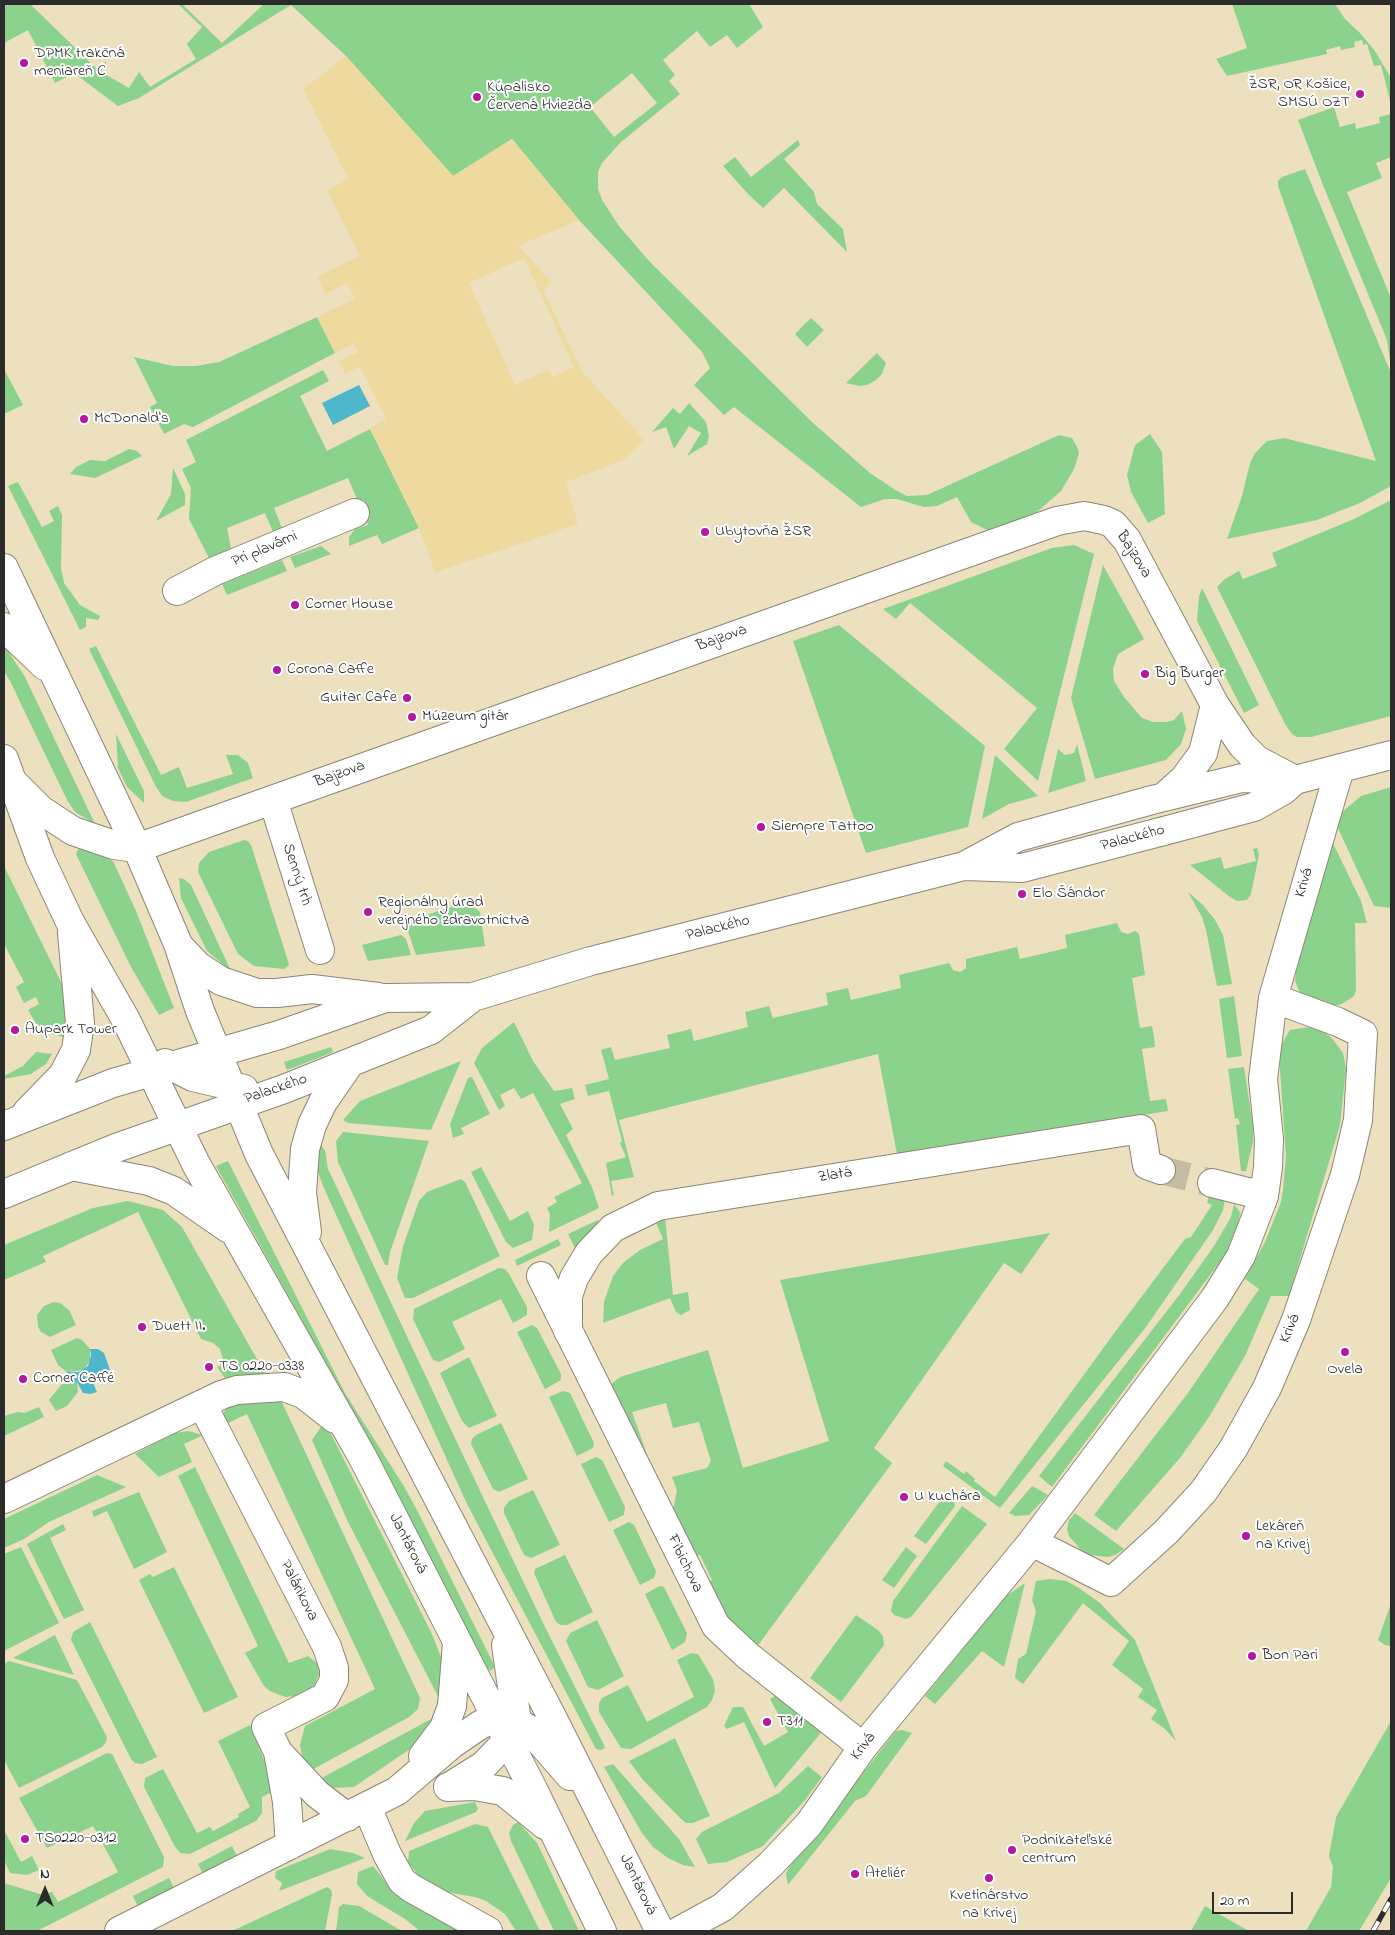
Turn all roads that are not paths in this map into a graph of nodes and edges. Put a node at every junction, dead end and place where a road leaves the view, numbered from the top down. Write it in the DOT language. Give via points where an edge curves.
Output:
graph roads {
  1 [pos="355,513"];
  2 [pos="4,568"];
  3 [pos="177,591"];
  4 [pos="4,627"];
  5 [pos="56,677"];
  6 [pos="1215,705"];
  7 [pos="1390,754"];
  8 [pos="1340,768"];
  9 [pos="9,771"];
  10 [pos="1294,780"];
  11 [pos="1164,797"];
  12 [pos="273,800"];
  13 [pos="137,848"];
  14 [pos="964,866"];
  15 [pos="70,922"];
  16 [pos="178,944"];
  17 [pos="320,950"];
  18 [pos="473,997"];
  19 [pos="384,998"];
  20 [pos="1273,998"];
  21 [pos="350,1063"];
  22 [pos="196,1087"];
  23 [pos="12,1123"];
  24 [pos="71,1166"];
  25 [pos="1154,1168"];
  26 [pos="1212,1183"];
  27 [pos="4,1194"];
  28 [pos="1264,1196"];
  29 [pos="235,1234"];
  30 [pos="310,1253"];
  31 [pos="541,1276"];
  32 [pos="568,1331"];
  33 [pos="202,1404"];
  34 [pos="344,1426"];
  35 [pos="4,1499"];
  36 [pos="1032,1542"];
  37 [pos="501,1618"];
  38 [pos="457,1642"];
  39 [pos="507,1727"];
  40 [pos="863,1747"];
  41 [pos="278,1752"];
  42 [pos="449,1787"];
  43 [pos="397,1791"];
  44 [pos="597,1806"];
  45 [pos="357,1812"];
  46 [pos="556,1836"];
  47 [pos="290,1845"];
  48 [pos="119,1931"];
  49 [pos="488,1931"];
  50 [pos="602,1931"];
  51 [pos="660,1931"];
  52 [pos="679,1931"];
  1 -- 3 [label="street, Pri plavárni" via="215,571"];
  2 -- 5 [label="street"];
  4 -- 5 [label="street"];
  5 -- 13 [label="street"];
  6 -- 10 [label="street, Bajzova" via="1242,745 1257,760"];
  6 -- 11 [label="street" via="1203,753 1184,779"];
  6 -- 12 [label="street, Bajzova" via="1127,540 1113,524 1104,520 1072,517"];
  7 -- 8 [label="street, Palackého"];
  8 -- 10 [label="street, Palackého"];
  8 -- 20 [label="street, Krivá"];
  9 -- 13 [label="street" via="41,810 65,827 90,838"];
  9 -- 15 [label="street" via="40,858"];
  10 -- 11 [label="street, Palackého" via="1242,778"];
  10 -- 14 [label="street, Palackého" via="1284,790 1254,807 1022,868"];
  11 -- 14 [label="street, Palackého" via="1018,837"];
  12 -- 13 [label="street, Bajzova"];
  12 -- 17 [label="street, Senný trh"];
  13 -- 16 [label="street"];
  14 -- 18 [label="street, Palackého" via="591,961"];
  15 -- 22 [label="street" via="134,1036"];
  15 -- 23 [label="street" via="80,1023 76,1050 63,1075"];
  16 -- 19 [label="street" via="209,974 257,993 312,989"];
  16 -- 22 [label="street" via="200,1011"];
  18 -- 19 [label="street, Palackého"];
  18 -- 21 [label="street, Palackého" via="431,1030"];
  19 -- 22 [label="street, Palackého" via="243,1048"];
  20 -- 28 [label="street, Krivá" via="1264,1062 1269,1139"];
  20 -- 36 [label="street, Krivá" via="1363,1034 1358,1120 1345,1176 1296,1320 1267,1388 1233,1449 1204,1492 1111,1582"];
  21 -- 22 [label="street, Palackého" via="284,1089"];
  21 -- 30 [label="street" via="323,1102 305,1149 302,1193"];
  22 -- 23 [label="street, Palackého" via="113,1083"];
  22 -- 24 [label="street" via="137,1141"];
  22 -- 29 [label="street, Jantárová" via="196,1164"];
  22 -- 30 [label="street, Jantárová" via="252,1139"];
  24 -- 27 [label="street"];
  24 -- 29 [label="street" via="149,1181 174,1191"];
  25 -- 32 [label="street, Zlatá" via="1141,1129 658,1206 613,1228 589,1253 570,1291"];
  26 -- 28 [label="street"];
  28 -- 36 [label="street, Krivá" via="1241,1256 1220,1290"];
  29 -- 34 [label="street, Jantárová"];
  30 -- 37 [label="street, Jantárová"];
  31 -- 32 [label="street, Fibichova"];
  32 -- 40 [label="street, Fibichova" via="720,1632"];
  33 -- 34 [label="street" via="237,1390 284,1387 303,1394"];
  33 -- 35 [label="street"];
  33 -- 41 [label="street, Palárikova" via="327,1648 334,1668 334,1680 325,1697 266,1727"];
  34 -- 38 [label="street, Jantárová"];
  36 -- 40 [label="street, Krivá"];
  37 -- 39 [label="street" via="512,1677"];
  37 -- 44 [label="street, Jantárová"];
  38 -- 39 [label="street, Jantárová"];
  38 -- 43 [label="street" via="455,1688 448,1720"];
  39 -- 42 [label="street" via="484,1765"];
  39 -- 43 [label="street" via="480,1725 452,1744"];
  39 -- 44 [label="street" via="529,1729"];
  39 -- 46 [label="street, Jantárová"];
  40 -- 52 [label="street, Krivá" via="809,1824 770,1865 723,1907"];
  41 -- 45 [label="street, Palárikova" via="317,1794"];
  41 -- 47 [label="street, Palárikova" via="288,1802"];
  42 -- 43 [label="street"];
  42 -- 46 [label="street" via="474,1786 503,1791"];
  43 -- 45 [label="street"];
  44 -- 51 [label="street, Jantárová"];
  45 -- 47 [label="street"];
  45 -- 49 [label="street" via="402,1881"];
  46 -- 50 [label="street, Jantárová"];
  47 -- 48 [label="street"];
}
